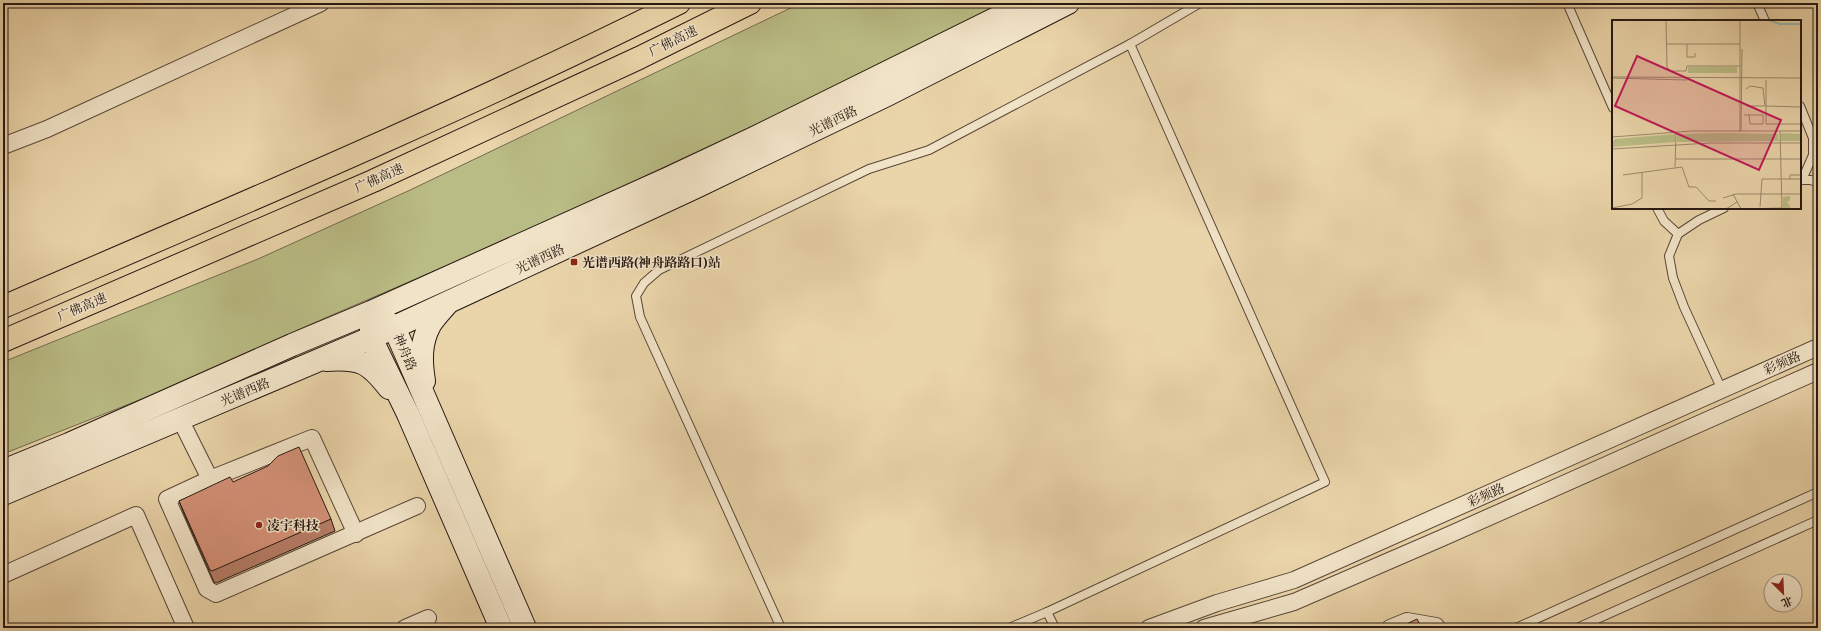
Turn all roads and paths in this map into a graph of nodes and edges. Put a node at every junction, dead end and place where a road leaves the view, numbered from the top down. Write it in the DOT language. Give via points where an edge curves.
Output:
graph roads {
  1 [pos="321,3"];
  2 [pos="679,3"];
  3 [pos="750,3"];
  4 [pos="1027,3"];
  5 [pos="1068,3"];
  6 [pos="1200,3"];
  7 [pos="1567,3"];
  8 [pos="1757,3"];
  9 [pos="1765,20"];
  10 [pos="1130,44"];
  11 [pos="1612,106"];
  12 [pos="1801,108"];
  13 [pos="3,146"];
  14 [pos="1801,180"];
  15 [pos="1818,183"];
  16 [pos="1658,209"];
  17 [pos="1722,209"];
  18 [pos="1678,234"];
  19 [pos="448,302"];
  20 [pos="3,307"];
  21 [pos="371,312"];
  22 [pos="394,327"];
  23 [pos="371,338"];
  24 [pos="3,341"];
  25 [pos="1818,348"];
  26 [pos="317,361"];
  27 [pos="1818,371"];
  28 [pos="1722,390"];
  29 [pos="408,414"];
  30 [pos="431,414"];
  31 [pos="180,419"];
  32 [pos="3,471"];
  33 [pos="210,479"];
  34 [pos="1818,492"];
  35 [pos="3,494"];
  36 [pos="417,506"];
  37 [pos="1818,520"];
  38 [pos="356,534"];
  39 [pos="3,575"];
  40 [pos="1047,612"];
  41 [pos="428,618"];
  42 [pos="186,628"];
  43 [pos="405,628"];
  44 [pos="500,628"];
  45 [pos="525,628"];
  46 [pos="781,628"];
  47 [pos="1008,628"];
  48 [pos="1055,628"];
  49 [pos="1149,628"];
  50 [pos="1204,628"];
  51 [pos="1390,628"];
  52 [pos="1437,628"];
  53 [pos="1516,628"];
  54 [pos="1577,628"];
  1 -- 13 [label="street" via="47,129"];
  2 -- 20 [label="highway" via="352,157"];
  3 -- 24 [label="highway, 广佛高速" via="639,58 374,181"];
  4 -- 21 [label="main road, 光谱西路" via="754,138"];
  5 -- 19 [label="main road, 光谱西路" via="880,99"];
  6 -- 10 [label="lane"];
  7 -- 11 [label="lane"];
  8 -- 9 [label="lane"];
  10 -- 40 [label="lane" via="1325,482"];
  10 -- 46 [label="lane" via="929,150 869,169 659,270 644,283 636,296 640,317"];
  12 -- 14 [label="lane" via="1813,138 1813,155"];
  14 -- 15 [label="lane"];
  16 -- 18 [label="lane" via="1664,221"];
  17 -- 18 [label="lane"];
  18 -- 28 [label="lane" via="1669,256 1673,278"];
  19 -- 22 [label="main road, 光谱西路"];
  19 -- 30 [label="main road" via="430,324 422,352 421,366"];
  21 -- 22 [label="main road, 神舟路"];
  21 -- 23 [label="main road, 神舟路"];
  21 -- 32 [label="main road, 光谱西路"];
  22 -- 23 [label="main road, 光谱西路"];
  22 -- 30 [label="main road, 神舟路"];
  23 -- 26 [label="main road, 光谱西路"];
  23 -- 29 [label="main road, 神舟路"];
  25 -- 28 [label="street, 彩频路"];
  26 -- 29 [label="main road" via="338,360 366,364 377,372"];
  26 -- 31 [label="main road, 光谱西路"];
  27 -- 50 [label="street, 彩频路" via="1294,602"];
  28 -- 49 [label="street, 彩频路" via="1294,580 1218,603"];
  29 -- 44 [label="main road, 神舟路"];
  30 -- 45 [label="main road, 神舟路"];
  31 -- 33 [label="street"];
  31 -- 35 [label="main road, 光谱西路"];
  33 -- 38 [label="street" via="312,438"];
  33 -- 38 [label="street" via="167,499 207,589 216,594"];
  34 -- 53 [label="lane"];
  36 -- 38 [label="street"];
  37 -- 54 [label="lane"];
  39 -- 42 [label="street" via="136,515"];
  40 -- 47 [label="lane"];
  40 -- 48 [label="lane"];
  41 -- 43 [label="street"];
  51 -- 52 [label="street" via="1407,621"];
}
